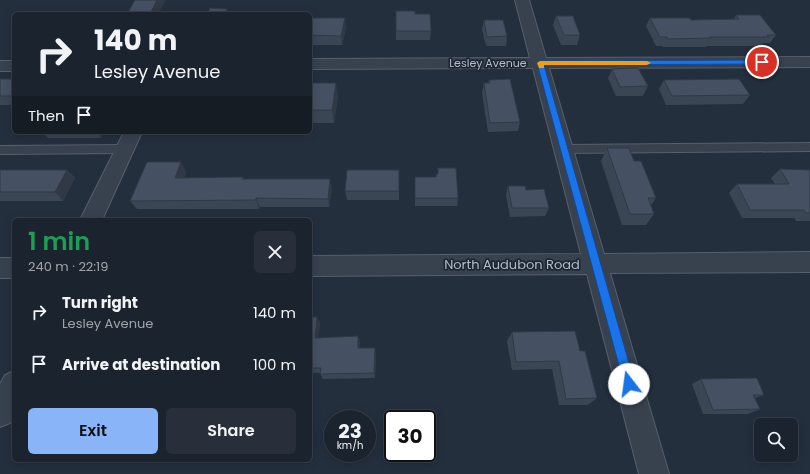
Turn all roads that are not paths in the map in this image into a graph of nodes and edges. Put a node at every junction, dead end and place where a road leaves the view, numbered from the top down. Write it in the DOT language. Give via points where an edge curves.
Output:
graph roads {
  1 [pos="522,0"];
  2 [pos="810,62"];
  3 [pos="540,63"];
  4 [pos="312,64"];
  5 [pos="0,66"];
  6 [pos="12,66"];
  7 [pos="129,140"];
  8 [pos="810,147"];
  9 [pos="564,149"];
  10 [pos="0,150"];
  11 [pos="92,218"];
  12 [pos="810,262"];
  13 [pos="596,264"];
  14 [pos="312,266"];
  15 [pos="0,268"];
  16 [pos="12,268"];
  17 [pos="12,388"];
  18 [pos="0,413"];
  19 [pos="654,474"];
  1 -- 3 [label="street"];
  2 -- 3 [label="street, Lesley Avenue"];
  3 -- 4 [label="street, Lesley Avenue"];
  3 -- 9 [label="street"];
  5 -- 6 [label="street"];
  7 -- 10 [label="lane"];
  7 -- 11 [label="street"];
  8 -- 9 [label="lane"];
  9 -- 13 [label="street"];
  12 -- 13 [label="street, North Audubon Road"];
  13 -- 14 [label="street, North Audubon Road"];
  13 -- 19 [label="street"];
  15 -- 16 [label="street"];
  17 -- 18 [label="street"];
}
